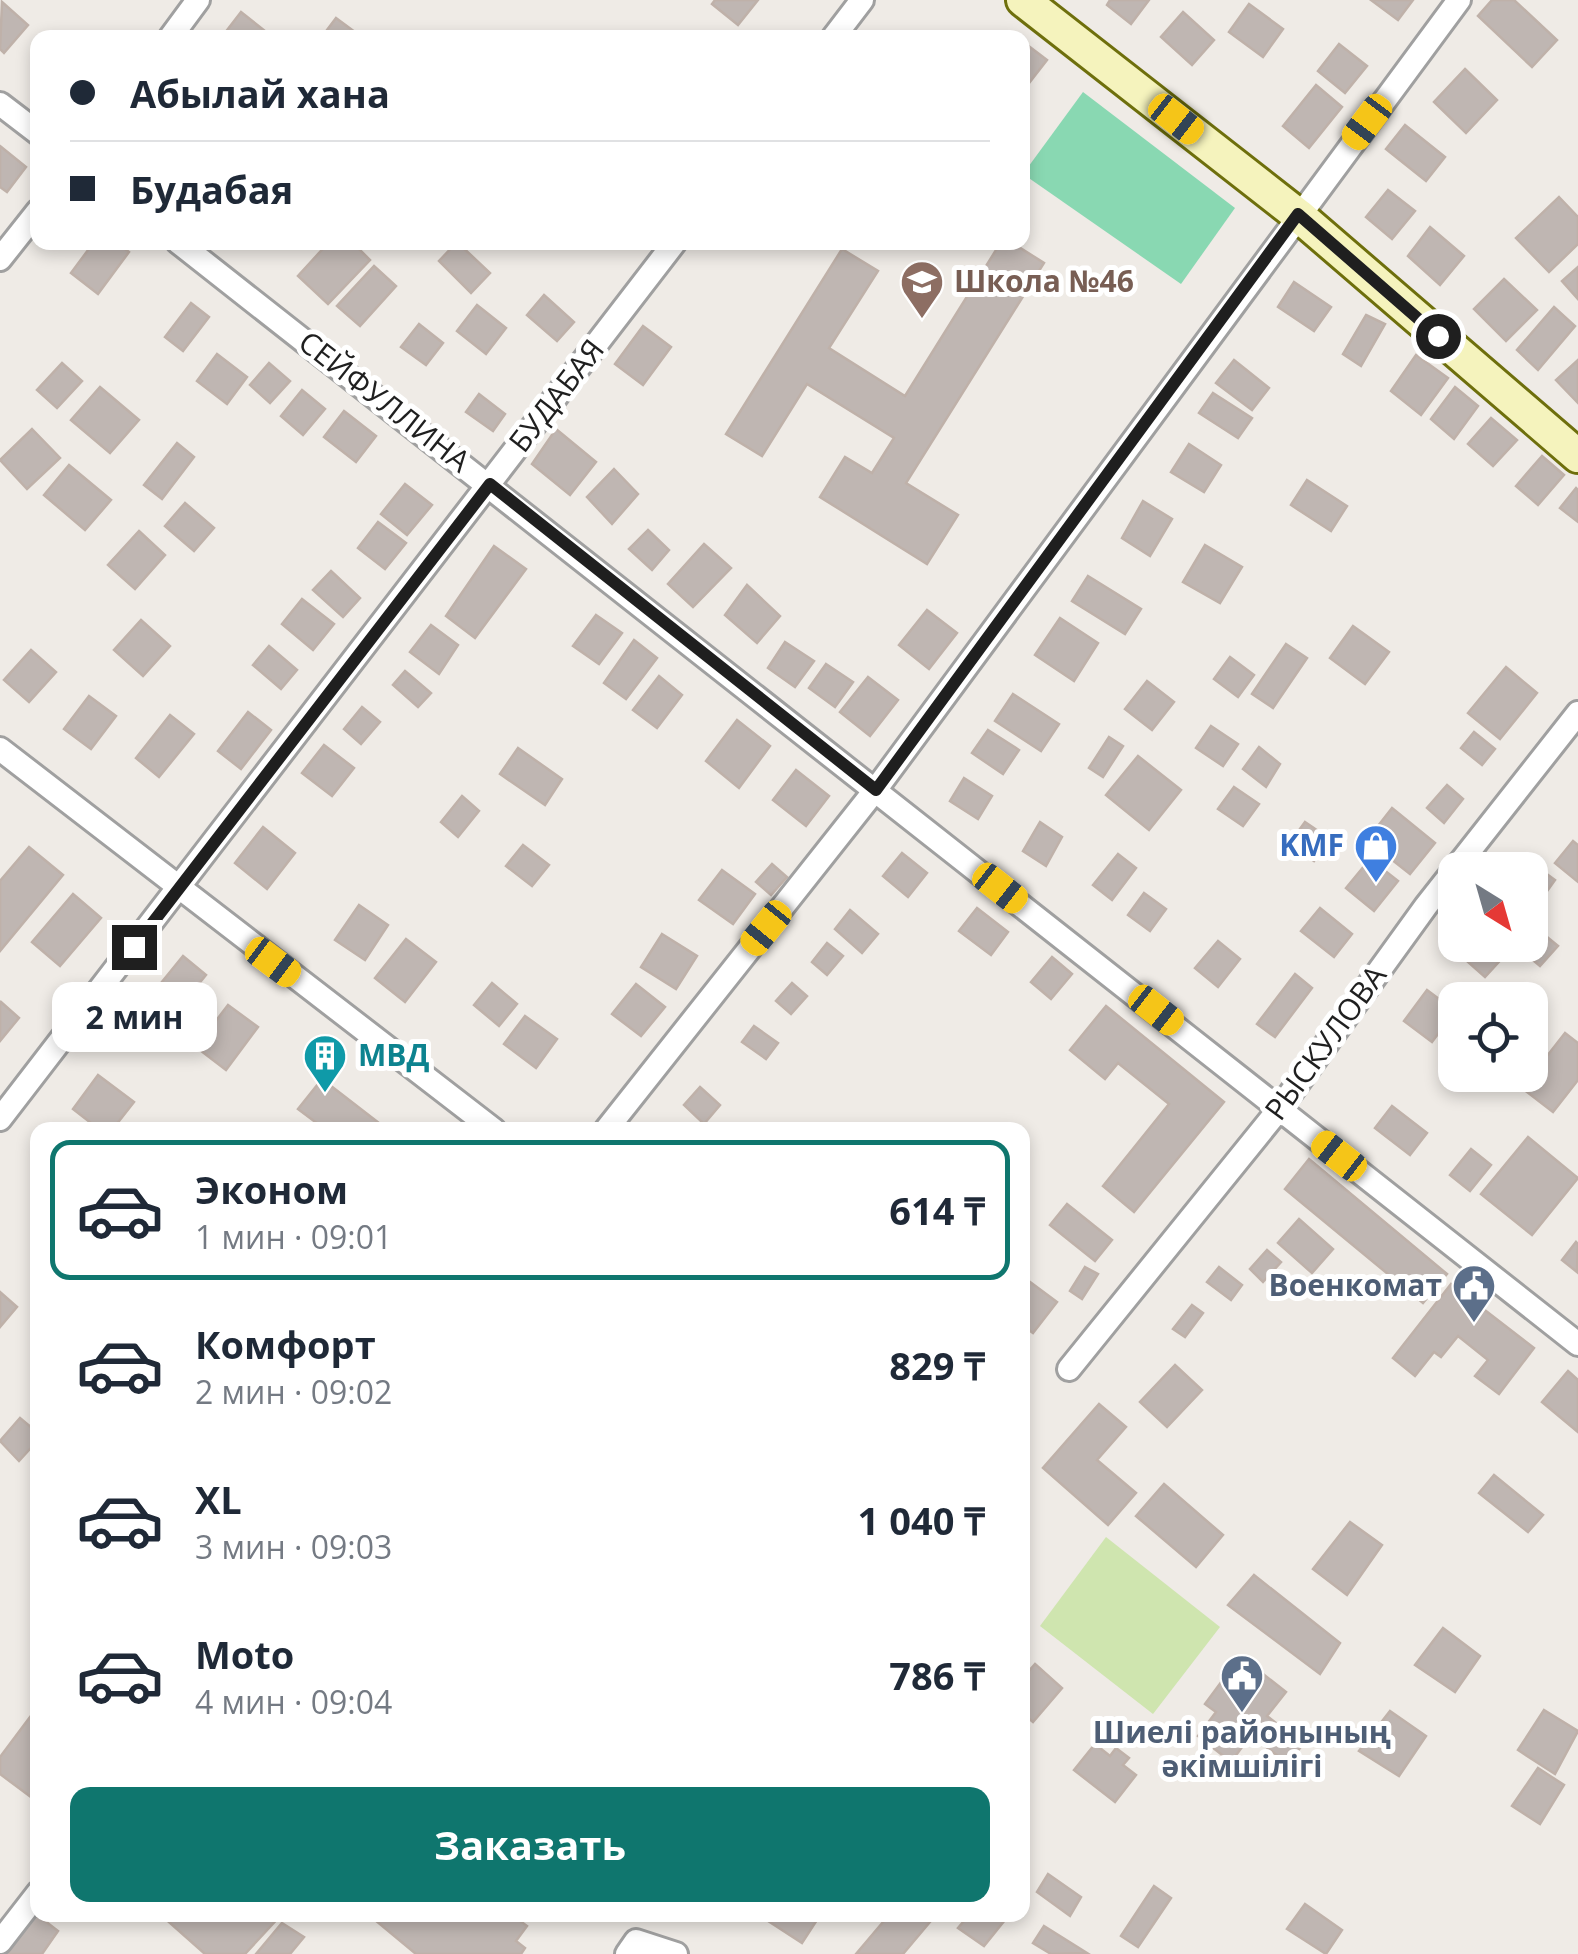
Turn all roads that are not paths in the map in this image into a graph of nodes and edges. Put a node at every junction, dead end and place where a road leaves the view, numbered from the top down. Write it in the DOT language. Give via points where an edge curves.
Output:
graph roads {
  1 [pos="198,0"];
  2 [pos="862,0"];
  3 [pos="1024,0"];
  4 [pos="1458,0"];
  5 [pos="176,30"];
  6 [pos="839,30"];
  7 [pos="0,104"];
  8 [pos="30,127"];
  9 [pos="1298,214"];
  10 [pos="30,221"];
  11 [pos="188,250"];
  12 [pos="669,250"];
  13 [pos="0,258"];
  14 [pos="1578,456"];
  15 [pos="490,484"];
  16 [pos="1578,713"];
  17 [pos="0,748"];
  18 [pos="876,790"];
  19 [pos="178,890"];
  20 [pos="1280,1108"];
  21 [pos="0,1119"];
  22 [pos="483,1122"];
  23 [pos="612,1122"];
  24 [pos="1578,1344"];
  25 [pos="1069,1369"];
  26 [pos="30,1903"];
  27 [pos="0,1942"];
  28 [pos="627,1954"];
  29 [pos="676,1954"];
  1 -- 5 [label="street"];
  2 -- 6 [label="street"];
  3 -- 9 [label="main road"];
  4 -- 9 [label="street"];
  7 -- 8 [label="street"];
  9 -- 14 [label="main road"];
  9 -- 18 [label="street"];
  10 -- 13 [label="street"];
  11 -- 15 [label="street, СЕЙФУЛЛИНА"];
  12 -- 15 [label="street, БУДАБАЯ"];
  15 -- 18 [label="street, СЕЙФУЛЛИНА"];
  15 -- 19 [label="street, БУДАБАЯ"];
  16 -- 20 [label="street, РЫСКУЛОВА" via="1426,906"];
  17 -- 19 [label="street"];
  18 -- 20 [label="street, СЕЙФУЛЛИНА"];
  18 -- 23 [label="street"];
  19 -- 21 [label="street, БУДАБАЯ"];
  19 -- 22 [label="street"];
  20 -- 24 [label="street, СЕЙФУЛЛИНА"];
  20 -- 25 [label="street, РЫСКУЛОВА"];
  26 -- 27 [label="street"];
  28 -- 29 [label="street" via="636,1941"];
}
